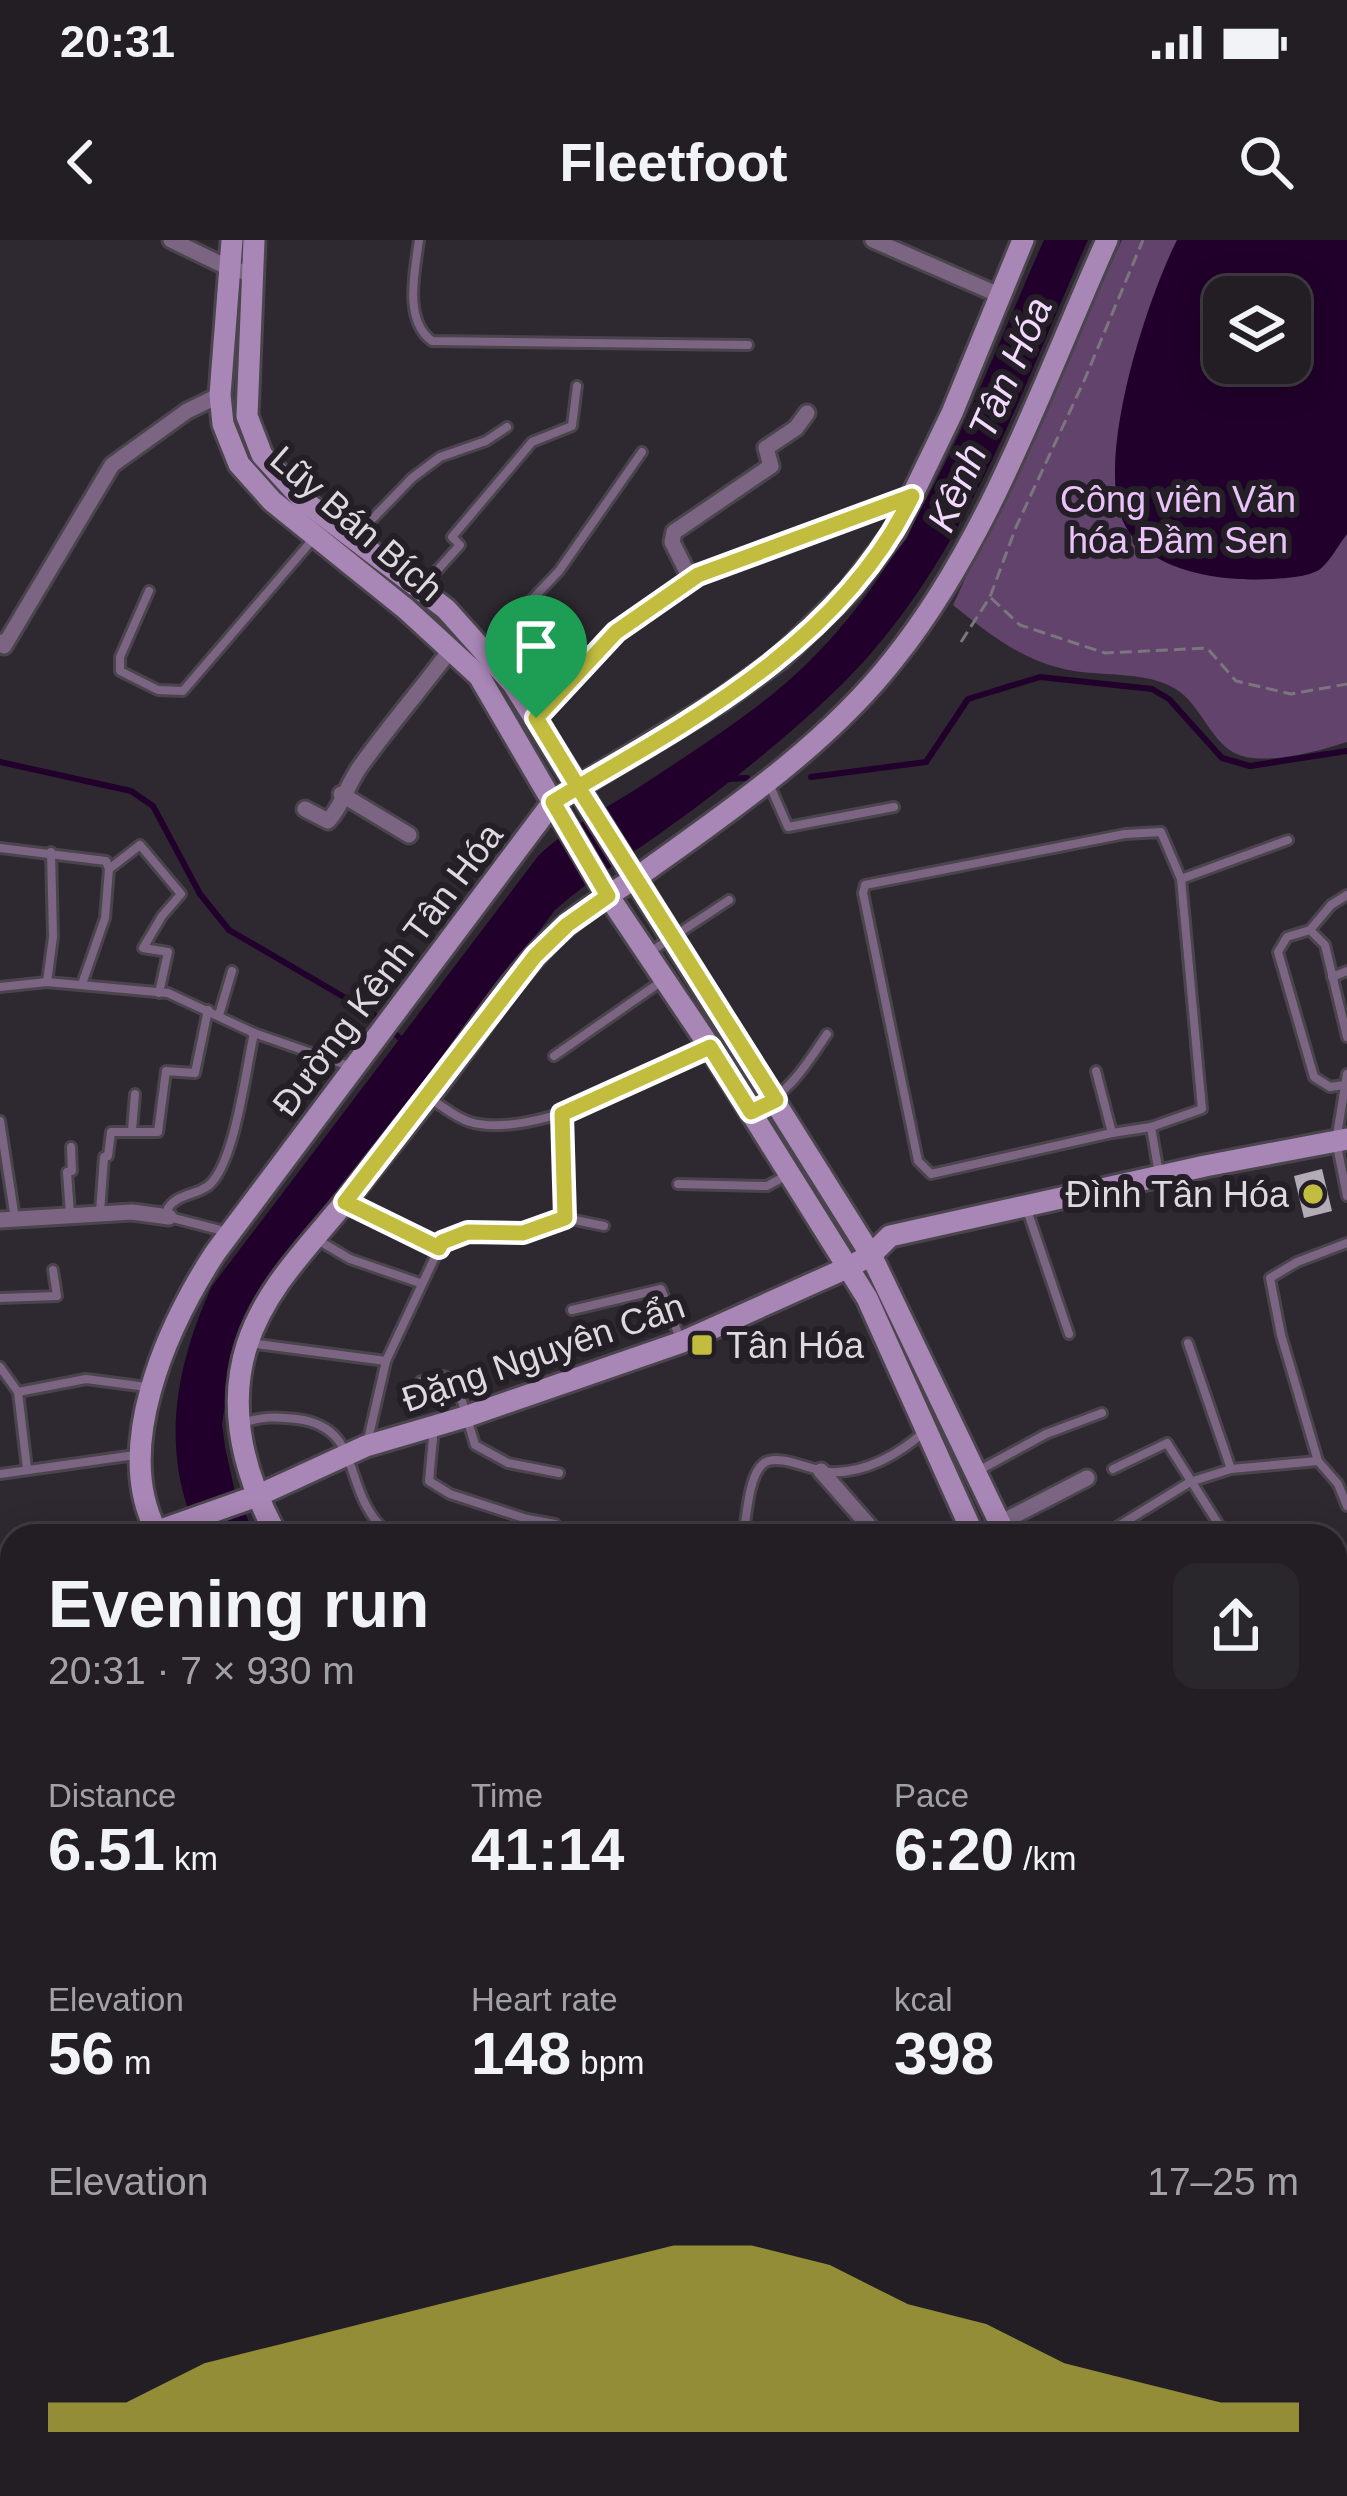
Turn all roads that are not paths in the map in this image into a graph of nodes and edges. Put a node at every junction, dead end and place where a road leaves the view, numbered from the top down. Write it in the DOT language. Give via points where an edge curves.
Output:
graph roads {
  1 [pos="171,240"];
  2 [pos="232,240"];
  3 [pos="254,240"];
  4 [pos="419,240"];
  5 [pos="872,240"];
  6 [pos="1023,240"];
  7 [pos="1107,240"];
  8 [pos="231,269"];
  9 [pos="254,274"];
  10 [pos="999,295"];
  11 [pos="748,345"];
  12 [pos="577,386"];
  13 [pos="220,395"];
  14 [pos="807,412"];
  15 [pos="507,428"];
  16 [pos="642,452"];
  17 [pos="912,496"];
  18 [pos="314,538"];
  19 [pos="354,539"];
  20 [pos="691,580"];
  21 [pos="421,589"];
  22 [pos="149,591"];
  23 [pos="0,642"];
  24 [pos="451,649"];
  25 [pos="484,650"];
  26 [pos="536,718"];
  27 [pos="766,779"];
  28 [pos="341,794"];
  29 [pos="582,794"];
  30 [pos="894,807"];
  31 [pos="305,808"];
  32 [pos="557,809"];
  33 [pos="409,836"];
  34 [pos="1288,841"];
  35 [pos="0,848"];
  36 [pos="51,853"];
  37 [pos="109,869"];
  38 [pos="631,873"];
  39 [pos="1181,879"];
  40 [pos="605,890"];
  41 [pos="1347,895"];
  42 [pos="729,900"];
  43 [pos="1310,929"];
  44 [pos="673,938"];
  45 [pos="646,954"];
  46 [pos="232,971"];
  47 [pos="1347,971"];
  48 [pos="1332,977"];
  49 [pos="663,980"];
  50 [pos="47,982"];
  51 [pos="82,985"];
  52 [pos="0,987"];
  53 [pos="159,993"];
  54 [pos="208,1010"];
  55 [pos="219,1015"];
  56 [pos="254,1034"];
  57 [pos="827,1034"];
  58 [pos="1347,1037"];
  59 [pos="710,1047"];
  60 [pos="554,1055"];
  61 [pos="354,1068"];
  62 [pos="1096,1071"];
  63 [pos="1347,1074"];
  64 [pos="1344,1085"];
  65 [pos="135,1094"];
  66 [pos="428,1097"];
  67 [pos="776,1100"];
  68 [pos="751,1112"];
  69 [pos="562,1114"];
  70 [pos="0,1120"];
  71 [pos="1150,1127"];
  72 [pos="132,1130"];
  73 [pos="1112,1133"];
  74 [pos="1342,1140"];
  75 [pos="70,1147"];
  76 [pos="791,1174"];
  77 [pos="1160,1176"];
  78 [pos="679,1184"];
  79 [pos="5,1189"];
  80 [pos="1347,1196"];
  81 [pos="345,1202"];
  82 [pos="1025,1206"];
  83 [pos="100,1214"];
  84 [pos="70,1216"];
  85 [pos="169,1217"];
  86 [pos="565,1218"];
  87 [pos="7,1220"];
  88 [pos="604,1226"];
  89 [pos="231,1232"];
  90 [pos="314,1238"];
  91 [pos="1347,1244"];
  92 [pos="439,1248"];
  93 [pos="871,1255"];
  94 [pos="849,1267"];
  95 [pos="52,1270"];
  96 [pos="420,1282"];
  97 [pos="0,1298"];
  98 [pos="572,1310"];
  99 [pos="1070,1334"];
  100 [pos="682,1342"];
  101 [pos="248,1343"];
  102 [pos="1188,1343"];
  103 [pos="386,1361"];
  104 [pos="0,1367"];
  105 [pos="421,1381"];
  106 [pos="152,1388"];
  107 [pos="18,1392"];
  108 [pos="1102,1413"];
  109 [pos="465,1417"];
  110 [pos="239,1423"];
  111 [pos="434,1426"];
  112 [pos="925,1430"];
  113 [pos="357,1450"];
  114 [pos="140,1454"];
  115 [pos="1318,1461"];
  116 [pos="27,1468"];
  117 [pos="1231,1468"];
  118 [pos="1112,1469"];
  119 [pos="821,1472"];
  120 [pos="559,1473"];
  121 [pos="975,1473"];
  122 [pos="0,1474"];
  123 [pos="1087,1478"];
  124 [pos="1190,1482"];
  125 [pos="257,1496"];
  126 [pos="1347,1506"];
  127 [pos="527,1520"];
  128 [pos="151,1524"];
  129 [pos="180,1524"];
  130 [pos="271,1524"];
  131 [pos="379,1524"];
  132 [pos="526,1524"];
  133 [pos="556,1524"];
  134 [pos="746,1524"];
  135 [pos="867,1524"];
  136 [pos="962,1524"];
  137 [pos="1000,1524"];
  138 [pos="1013,1524"];
  139 [pos="1122,1524"];
  140 [pos="1218,1524"];
  1 -- 8 [label="street"];
  2 -- 8 [label="main road, Lũy Bán Bích"];
  3 -- 9 [label="main road, Lũy Bán Bích"];
  4 -- 11 [label="lane" via="413,308 432,340"];
  5 -- 10 [label="street"];
  6 -- 10 [label="main road, Đường Kênh Tân Hóa"];
  7 -- 27 [label="main road" via="950,580 853,705"];
  8 -- 9 [label="street"];
  8 -- 13 [label="main road, Lũy Bán Bích"];
  9 -- 19 [label="main road, Lũy Bán Bích" via="252,436 303,500"];
  10 -- 17 [label="main road, Đường Kênh Tân Hóa"];
  12 -- 21 [label="lane" via="572,426 532,442 452,537 460,545"];
  13 -- 18 [label="main road, Lũy Bán Bích" via="239,464"];
  13 -- 23 [label="street" via="112,465"];
  14 -- 20 [label="street" via="766,448 772,466 674,532 671,542"];
  15 -- 19 [label="lane" via="440,457"];
  16 -- 25 [label="lane" via="559,571"];
  17 -- 20 [label="street"];
  17 -- 29 [label="main road, Đường Kênh Tân Hóa" via="850,590 780,658"];
  18 -- 22 [label="lane" via="183,692 158,690 120,671"];
  18 -- 24 [label="main road, Lũy Bán Bích"];
  19 -- 21 [label="main road, Lũy Bán Bích"];
  20 -- 26 [label="street" via="616,632"];
  21 -- 25 [label="main road, Lũy Bán Bích"];
  24 -- 28 [label="street"];
  24 -- 32 [label="main road, Lũy Bán Bích" via="479,676"];
  25 -- 26 [label="main road, Lũy Bán Bích"];
  26 -- 29 [label="main road, Lũy Bán Bích"];
  27 -- 30 [label="lane" via="788,827"];
  27 -- 38 [label="main road"];
  28 -- 31 [label="street" via="328,821"];
  28 -- 33 [label="street"];
  29 -- 32 [label="main road, Đường Kênh Tân Hóa"];
  29 -- 38 [label="main road, Lũy Bán Bích"];
  32 -- 40 [label="main road, Lũy Bán Bích"];
  32 -- 61 [label="main road, Đường Kênh Tân Hóa"];
  34 -- 39 [label="lane"];
  35 -- 36 [label="lane"];
  36 -- 37 [label="lane" via="106,861"];
  36 -- 50 [label="lane"];
  37 -- 51 [label="lane" via="105,918"];
  37 -- 53 [label="lane" via="140,845 181,894 143,948 168,952"];
  38 -- 40 [label="main road"];
  38 -- 44 [label="main road"];
  39 -- 71 [label="lane" via="1202,1109"];
  39 -- 73 [label="lane" via="1161,832 873,880 864,888 917,1161 931,1174"];
  40 -- 45 [label="main road"];
  40 -- 66 [label="main road" via="535,956"];
  41 -- 43 [label="lane"];
  42 -- 44 [label="lane"];
  43 -- 48 [label="lane" via="1324,945"];
  43 -- 64 [label="lane" via="1287,937 1278,952 1314,1076"];
  44 -- 45 [label="lane"];
  44 -- 67 [label="main road"];
  45 -- 49 [label="main road"];
  46 -- 55 [label="lane"];
  47 -- 48 [label="lane"];
  48 -- 58 [label="lane"];
  49 -- 59 [label="main road"];
  49 -- 60 [label="lane"];
  50 -- 51 [label="lane"];
  50 -- 52 [label="lane"];
  51 -- 53 [label="lane"];
  53 -- 54 [label="lane"];
  54 -- 55 [label="lane"];
  54 -- 72 [label="lane" via="195,1072 166,1071 158,1132"];
  55 -- 56 [label="lane"];
  56 -- 61 [label="lane"];
  56 -- 85 [label="lane" via="223,1165 208,1186 176,1198"];
  57 -- 67 [label="lane"];
  59 -- 68 [label="main road"];
  59 -- 69 [label="lane"];
  61 -- 89 [label="main road, Đường Kênh Tân Hóa"];
  62 -- 73 [label="lane"];
  63 -- 64 [label="lane"];
  64 -- 74 [label="lane"];
  65 -- 72 [label="lane"];
  66 -- 69 [label="lane" via="470,1122"];
  66 -- 81 [label="main road"];
  67 -- 68 [label="lane"];
  67 -- 93 [label="main road"];
  68 -- 76 [label="main road"];
  69 -- 86 [label="lane"];
  70 -- 79 [label="lane"];
  71 -- 73 [label="lane"];
  71 -- 77 [label="lane"];
  72 -- 83 [label="lane" via="111,1132"];
  74 -- 77 [label="main road, Đặng Nguyên Cẩn"];
  74 -- 80 [label="lane"];
  75 -- 84 [label="lane"];
  76 -- 78 [label="lane" via="766,1186"];
  76 -- 94 [label="main road"];
  77 -- 82 [label="main road, Đặng Nguyên Cẩn"];
  79 -- 87 [label="lane"];
  81 -- 90 [label="main road"];
  81 -- 92 [label="lane"];
  82 -- 93 [label="main road, Đặng Nguyên Cẩn" via="890,1236"];
  82 -- 99 [label="lane"];
  83 -- 84 [label="street"];
  83 -- 85 [label="street"];
  84 -- 87 [label="street"];
  85 -- 89 [label="lane"];
  86 -- 88 [label="lane"];
  86 -- 92 [label="lane" via="523,1233 468,1232"];
  89 -- 106 [label="main road, Đường Kênh Tân Hóa" via="180,1312"];
  90 -- 96 [label="lane"];
  90 -- 101 [label="main road" via="266,1303"];
  91 -- 115 [label="lane" via="1270,1278"];
  92 -- 96 [label="lane"];
  93 -- 94 [label="main road, Đặng Nguyên Cẩn"];
  93 -- 121 [label="main road"];
  94 -- 100 [label="main road, Đặng Nguyên Cẩn"];
  94 -- 112 [label="main road"];
  95 -- 97 [label="lane" via="57,1296"];
  96 -- 103 [label="lane"];
  98 -- 100 [label="lane" via="661,1289"];
  100 -- 109 [label="main road, Đặng Nguyên Cẩn"];
  101 -- 103 [label="lane"];
  101 -- 110 [label="main road"];
  102 -- 117 [label="lane"];
  103 -- 113 [label="lane"];
  104 -- 107 [label="lane"];
  105 -- 109 [label="lane" via="456,1382"];
  106 -- 107 [label="lane" via="86,1379"];
  106 -- 114 [label="main road, Đường Kênh Tân Hóa"];
  107 -- 116 [label="lane"];
  108 -- 121 [label="lane"];
  109 -- 111 [label="main road, Đặng Nguyên Cẩn"];
  109 -- 120 [label="lane" via="475,1445 508,1463"];
  110 -- 113 [label="lane" via="267,1415 315,1421"];
  110 -- 125 [label="main road"];
  111 -- 113 [label="main road, Đặng Nguyên Cẩn"];
  111 -- 127 [label="lane" via="429,1481"];
  112 -- 119 [label="lane" via="867,1466"];
  112 -- 136 [label="main road"];
  113 -- 125 [label="main road, Đặng Nguyên Cẩn"];
  113 -- 131 [label="lane" via="366,1512"];
  114 -- 116 [label="lane"];
  114 -- 128 [label="main road, Đường Kênh Tân Hóa"];
  115 -- 117 [label="lane"];
  115 -- 126 [label="lane"];
  116 -- 122 [label="lane"];
  117 -- 124 [label="lane"];
  118 -- 124 [label="lane" via="1167,1443"];
  119 -- 134 [label="lane" via="763,1464"];
  119 -- 135 [label="street"];
  121 -- 137 [label="main road"];
  123 -- 138 [label="street"];
  124 -- 139 [label="lane"];
  124 -- 140 [label="lane"];
  125 -- 129 [label="main road, Đặng Nguyên Cẩn"];
  125 -- 130 [label="main road"];
  127 -- 132 [label="lane"];
  127 -- 133 [label="lane"];
}
